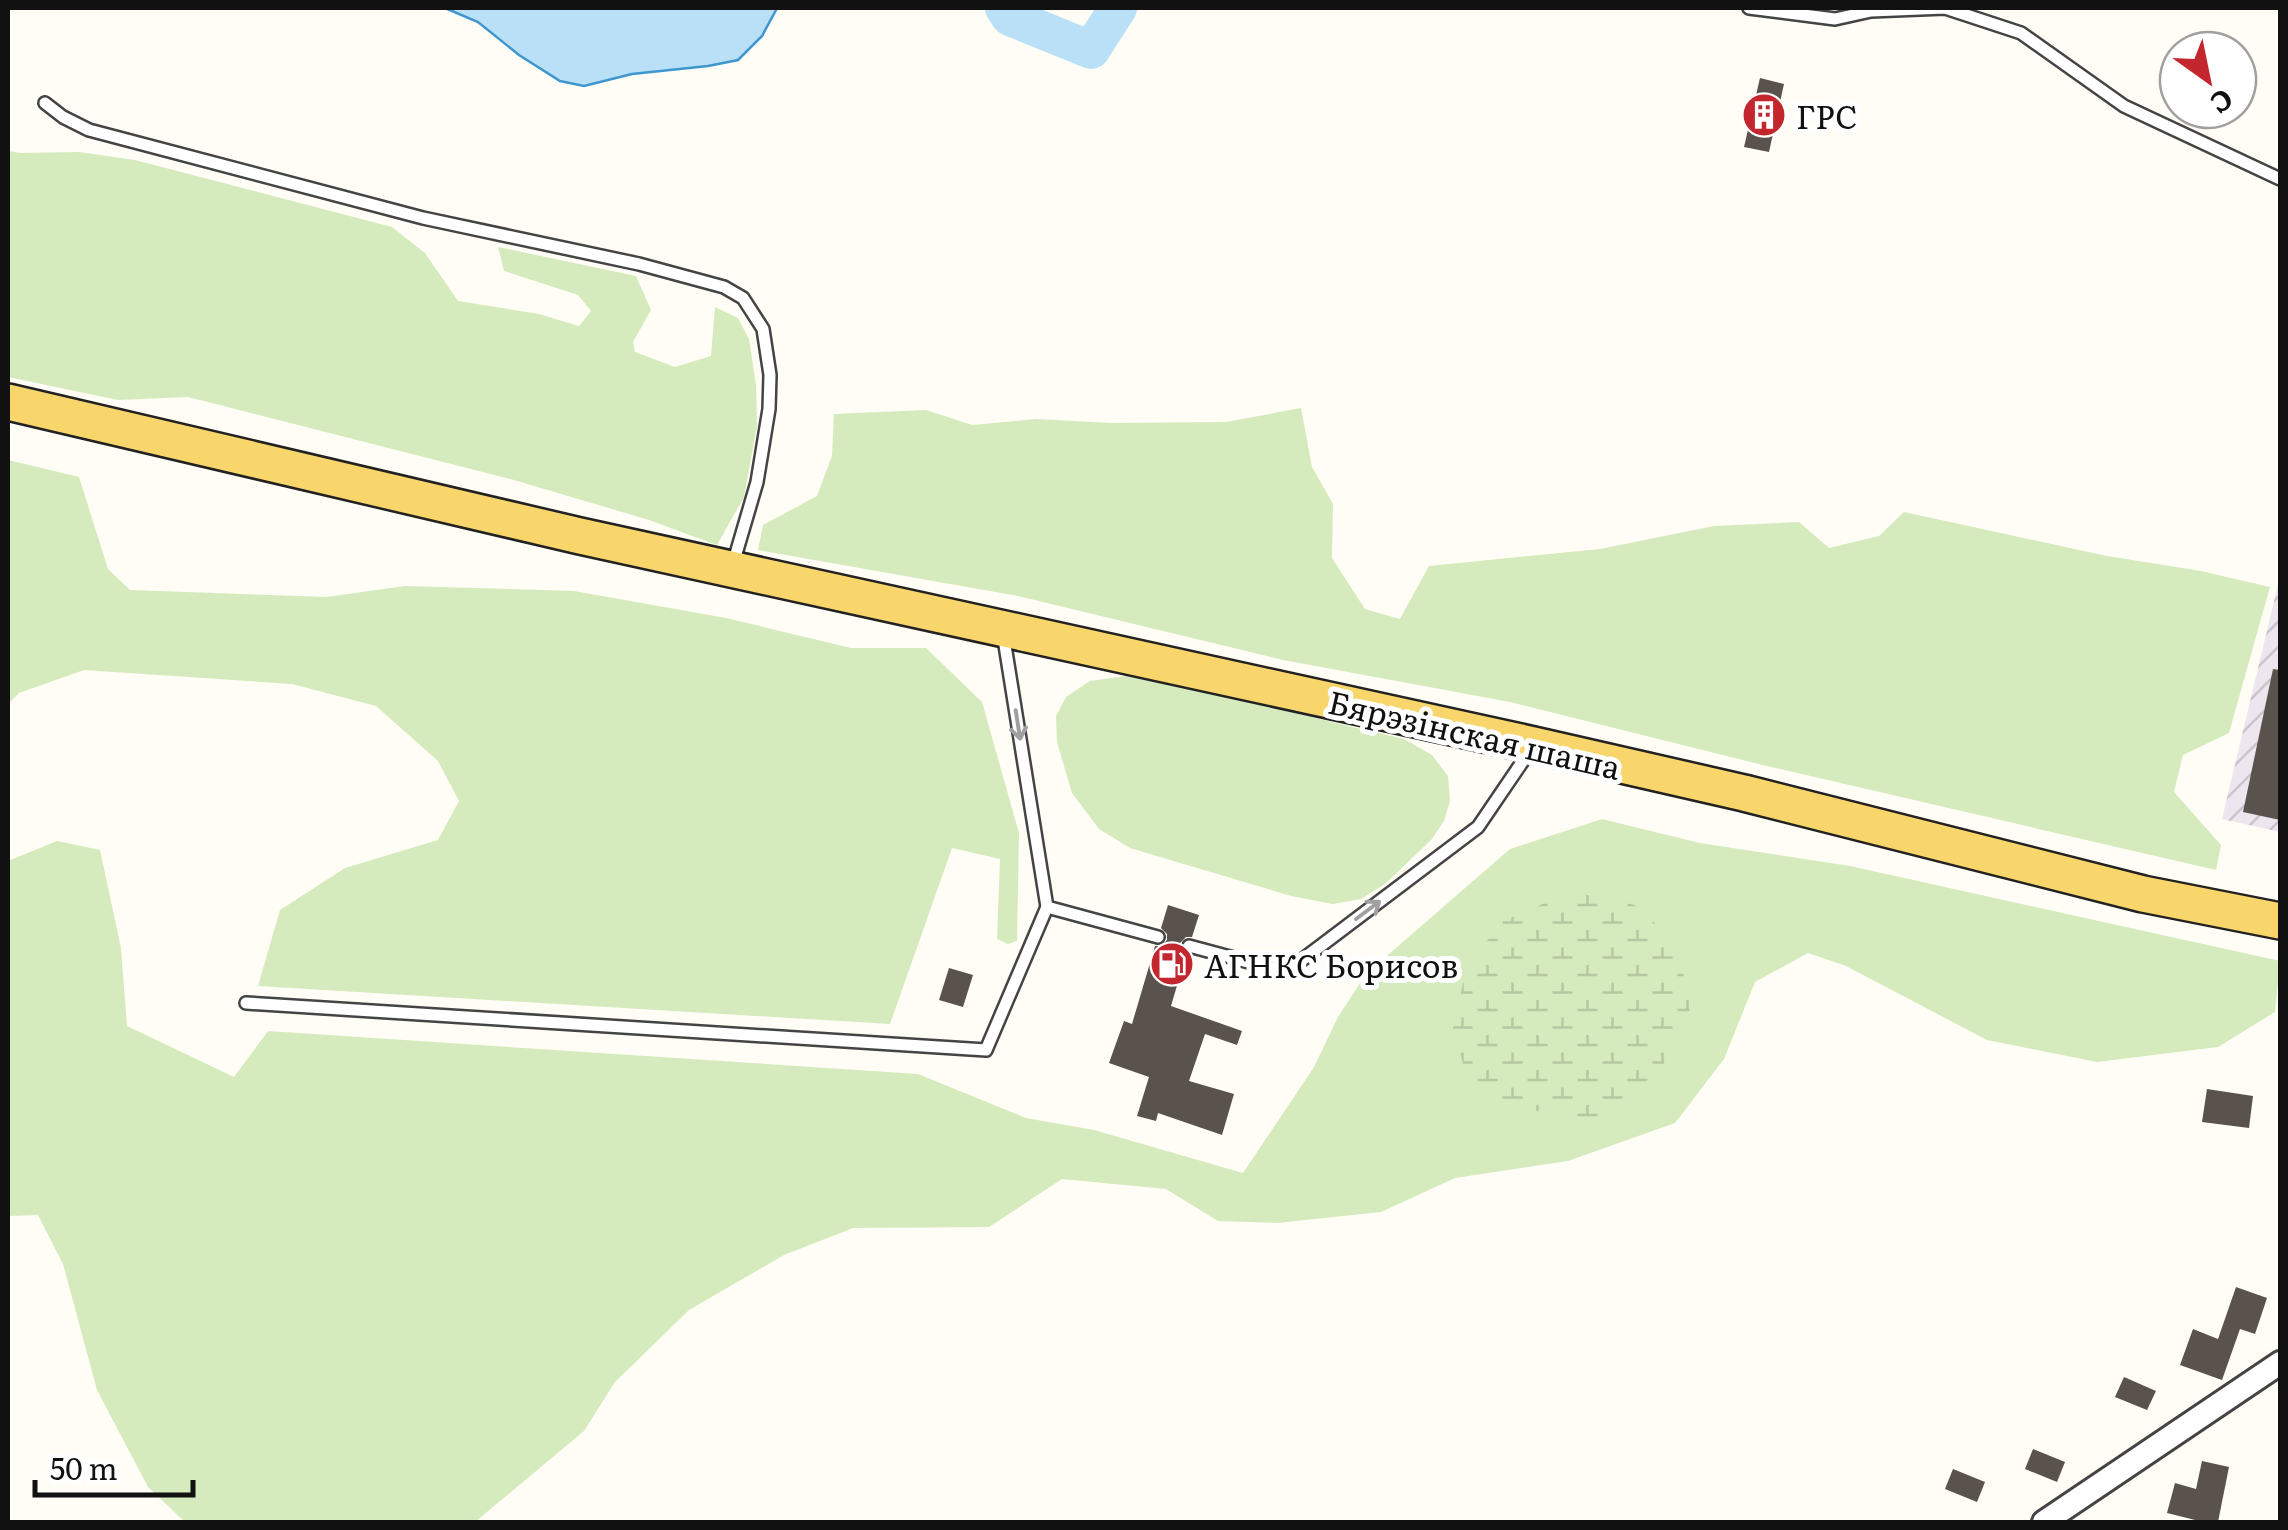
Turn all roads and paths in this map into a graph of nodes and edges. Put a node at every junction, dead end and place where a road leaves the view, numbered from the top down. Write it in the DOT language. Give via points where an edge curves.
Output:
graph roads {
  1 [pos="1749,8"];
  2 [pos="45,103"];
  3 [pos="2280,180"];
  4 [pos="8,402"];
  5 [pos="732,568"];
  6 [pos="1003,628"];
  7 [pos="1534,745"];
  8 [pos="1047,907"];
  9 [pos="2280,921"];
  10 [pos="1158,937"];
  11 [pos="1189,946"];
  12 [pos="246,1003"];
  13 [pos="2280,1363"];
  14 [pos="2044,1522"];
  1 -- 3 [label="lane" via="1835,19 1945,8 2021,33 2124,106"];
  2 -- 5 [label="lane" via="89,130 423,218 640,264 743,298 764,330 770,409 758,482"];
  4 -- 5 [label="main road, Бярэзінская шаша"];
  5 -- 6 [label="main road, Бярэзінская шаша"];
  6 -- 7 [label="main road, Бярэзінская шаша"];
  6 -- 8 [label="lane, one-way"];
  7 -- 9 [label="main road, Бярэзінская шаша"];
  11 -- 7 [label="lane, one-way" via="1286,972 1478,827"];
  8 -- 10 [label="lane"];
  8 -- 12 [label="lane" via="986,1050"];
  13 -- 14 [label="street"];
}
